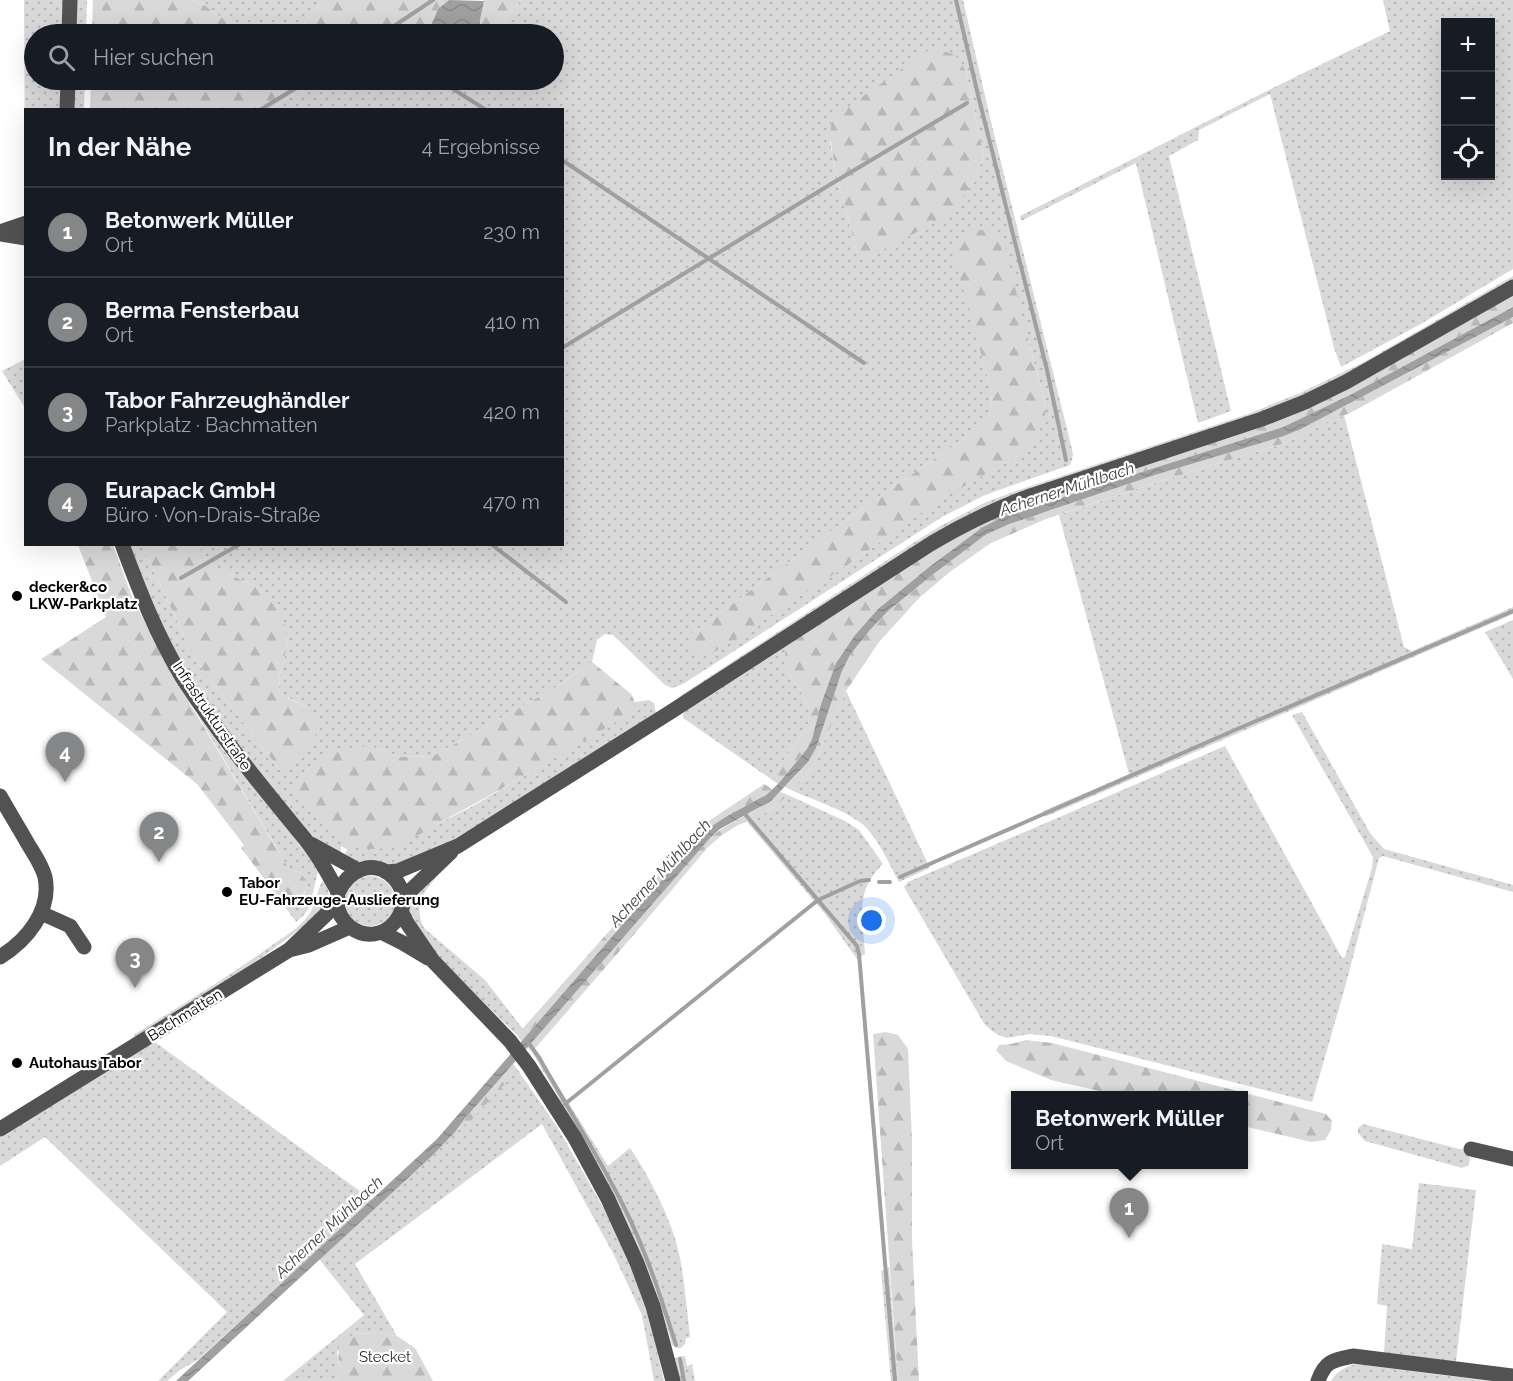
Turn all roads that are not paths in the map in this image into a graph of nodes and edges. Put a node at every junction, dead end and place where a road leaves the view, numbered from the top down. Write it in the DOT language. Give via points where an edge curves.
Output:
graph roads {
  1 [pos="70,0"];
  2 [pos="69,24"];
  3 [pos="68,90"];
  4 [pos="67,108"];
  5 [pos="24,224"];
  6 [pos="0,233"];
  7 [pos="24,238"];
  8 [pos="1513,287"];
  9 [pos="123,546"];
  10 [pos="0,796"];
  11 [pos="308,842"];
  12 [pos="458,846"];
  13 [pos="358,870"];
  14 [pos="386,872"];
  15 [pos="338,898"];
  16 [pos="402,906"];
  17 [pos="41,912"];
  18 [pos="350,927"];
  19 [pos="381,932"];
  20 [pos="84,947"];
  21 [pos="289,950"];
  22 [pos="0,957"];
  23 [pos="433,961"];
  24 [pos="0,1129"];
  25 [pos="1471,1149"];
  26 [pos="1513,1159"];
  27 [pos="1513,1376"];
  28 [pos="673,1381"];
  29 [pos="1318,1381"];
  1 -- 2 [label="street"];
  3 -- 4 [label="street"];
  5 -- 6 [label="street"];
  6 -- 7 [label="street"];
  8 -- 12 [label="street" via="1305,402 1030,496 966,523"];
  9 -- 11 [label="street, Infrastrukturstraße" via="157,629 182,676 247,769"];
  10 -- 17 [label="street" via="41,865 46,896"];
  11 -- 13 [label="street"];
  11 -- 15 [label="street"];
  12 -- 14 [label="street" via="396,872"];
  12 -- 16 [label="street" via="409,892"];
  13 -- 14 [label="street" via="374,868"];
  13 -- 15 [label="street" via="347,878"];
  14 -- 16 [label="street" via="400,887"];
  15 -- 18 [label="street" via="341,915"];
  15 -- 21 [label="street"];
  16 -- 19 [label="street" via="394,924"];
  16 -- 23 [label="street" via="407,923"];
  17 -- 20 [label="street" via="70,926"];
  17 -- 22 [label="street" via="29,933"];
  18 -- 19 [label="street" via="365,934"];
  18 -- 21 [label="street"];
  19 -- 23 [label="street"];
  21 -- 24 [label="street, Bachmatten"];
  23 -- 28 [label="street" via="510,1041 574,1137 638,1263"];
  25 -- 26 [label="street"];
  27 -- 29 [label="street" via="1353,1356 1327,1364"];
}
